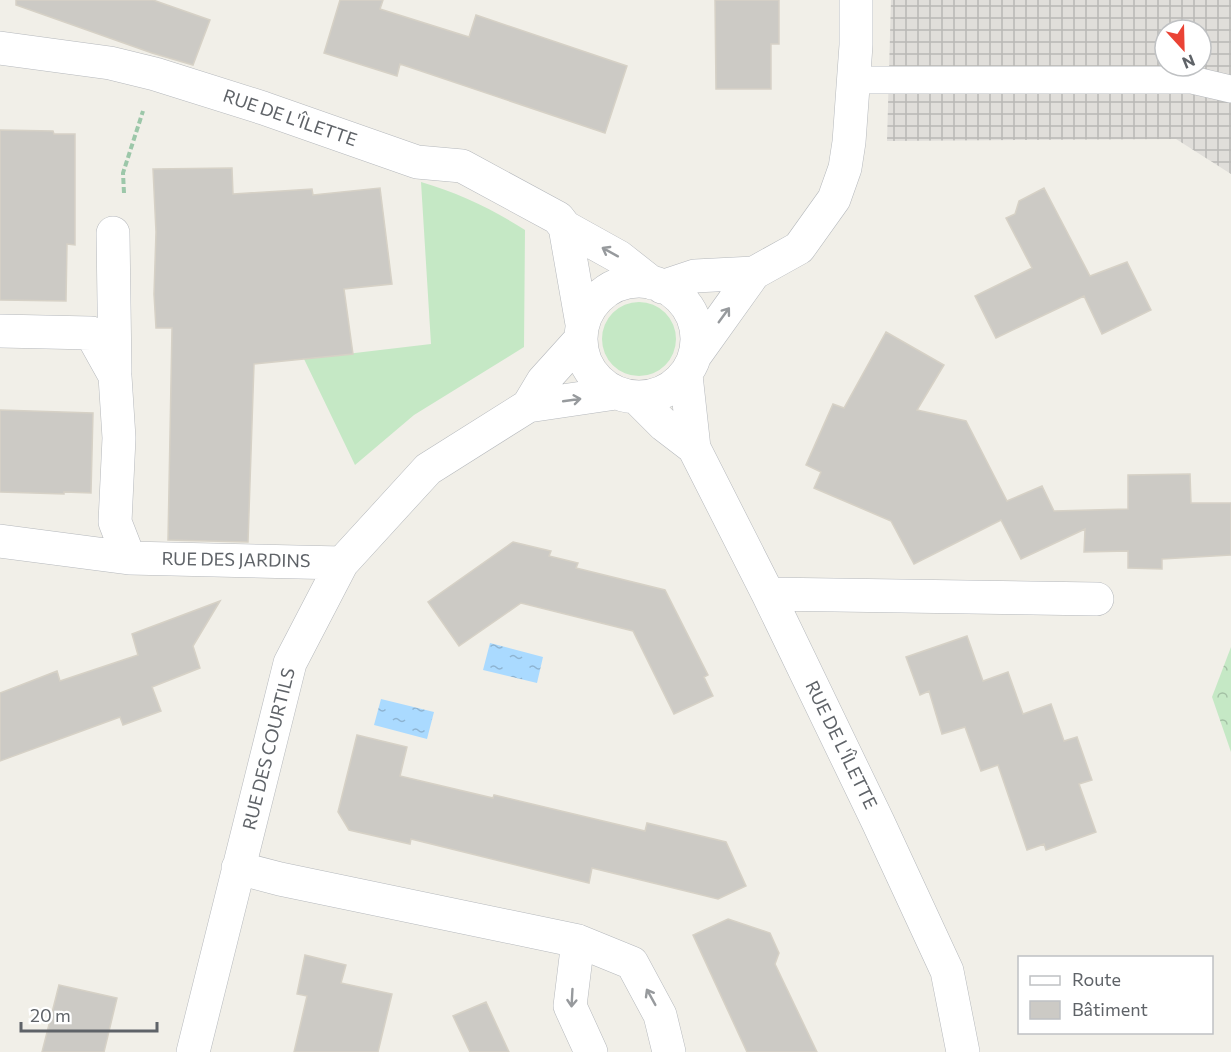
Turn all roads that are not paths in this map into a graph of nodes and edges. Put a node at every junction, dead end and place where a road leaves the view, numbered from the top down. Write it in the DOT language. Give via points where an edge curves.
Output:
graph roads {
  1 [pos="856,0"];
  2 [pos="0,48"];
  3 [pos="852,80"];
  4 [pos="1231,89"];
  5 [pos="565,227"];
  6 [pos="113,233"];
  7 [pos="754,273"];
  8 [pos="657,285"];
  9 [pos="0,331"];
  10 [pos="581,332"];
  11 [pos="690,366"];
  12 [pos="115,375"];
  13 [pos="626,395"];
  14 [pos="528,406"];
  15 [pos="694,448"];
  16 [pos="0,541"];
  17 [pos="129,558"];
  18 [pos="342,562"];
  19 [pos="768,594"];
  20 [pos="1097,599"];
  21 [pos="238,868"];
  22 [pos="578,941"];
  23 [pos="193,1052"];
  24 [pos="591,1052"];
  25 [pos="669,1052"];
  26 [pos="963,1052"];
  1 -- 3 [label="street"];
  2 -- 5 [label="street, RUE DE L'ÎLETTE" via="110,63 155,74 417,162 462,166 558,218"];
  3 -- 4 [label="lane" via="1192,80"];
  3 -- 7 [label="street" via="845,168 834,199 799,248"];
  8 -- 5 [label="street, RUE DE L'ÎLETTE, one-way" via="619,257"];
  5 -- 10 [label="street"];
  6 -- 12 [label="street"];
  7 -- 8 [label="street" via="695,276"];
  11 -- 7 [label="street, one-way"];
  8 -- 10 [label="street" via="633,281 614,286 589,309"];
  8 -- 11 [label="street" via="669,289 684,302 694,319 697,338"];
  9 -- 12 [label="street" via="91,333"];
  10 -- 13 [label="street" via="583,357 591,373 603,386"];
  10 -- 14 [label="street, RUE DES COURTILS"];
  11 -- 13 [label="street" via="672,388 655,395"];
  11 -- 15 [label="street, RUE DE L'ÎLETTE"];
  12 -- 17 [label="street" via="119,438 115,522"];
  14 -- 13 [label="street, RUE DES COURTILS, one-way"];
  13 -- 15 [label="street, RUE DE L'ÎLETTE"];
  14 -- 18 [label="street, RUE DES COURTILS" via="428,469"];
  15 -- 19 [label="street, RUE DE L'ÎLETTE"];
  16 -- 17 [label="street, RUE DES JARDINS"];
  17 -- 18 [label="street, RUE DES JARDINS"];
  18 -- 21 [label="street, RUE DES COURTILS" via="290,663"];
  19 -- 20 [label="street"];
  19 -- 26 [label="street, RUE DE L'ÎLETTE" via="946,971"];
  21 -- 22 [label="street"];
  21 -- 23 [label="street, RUE DES COURTILS"];
  22 -- 24 [label="street, one-way" via="570,1006"];
  25 -- 22 [label="street, one-way" via="660,1015 632,963"];
}
